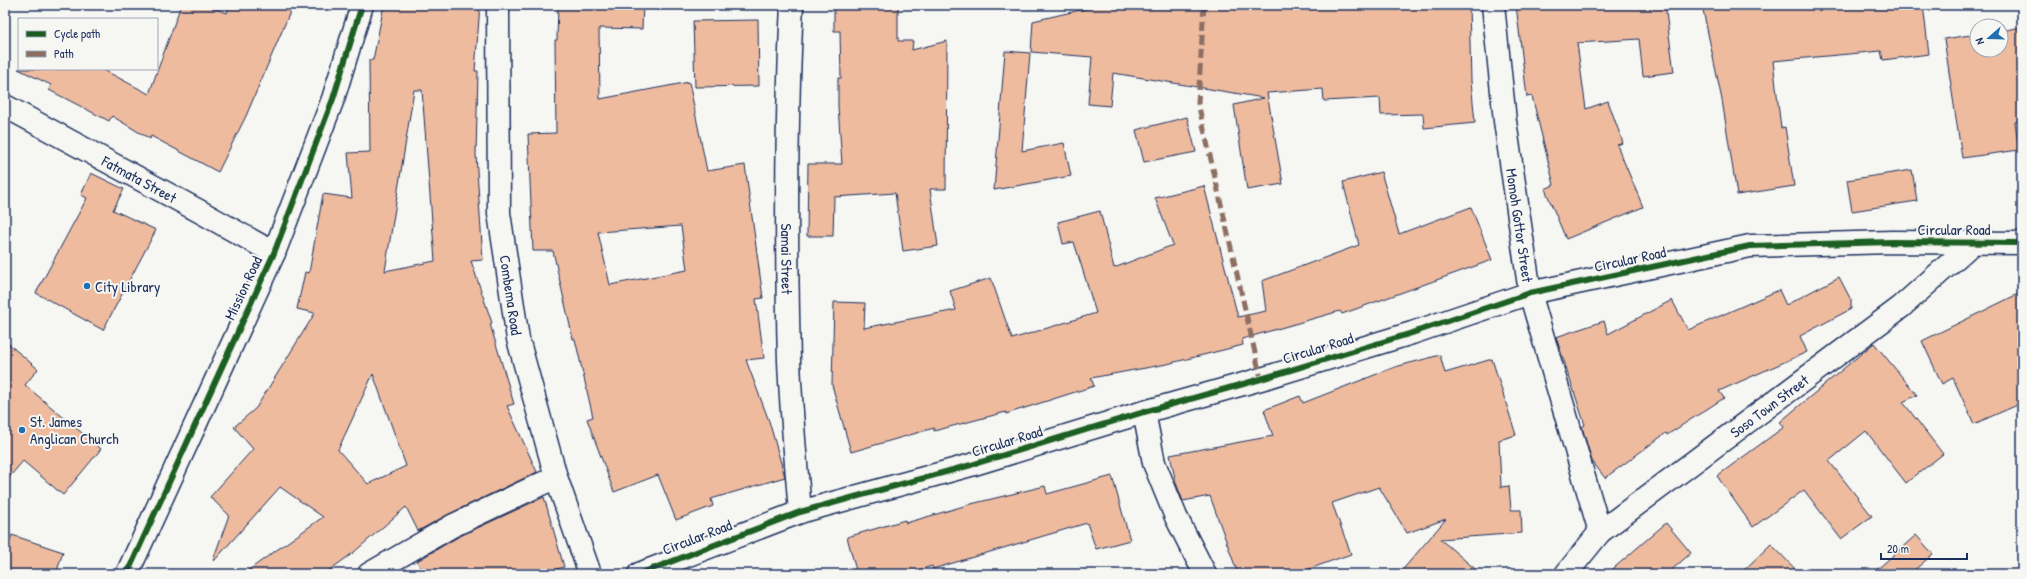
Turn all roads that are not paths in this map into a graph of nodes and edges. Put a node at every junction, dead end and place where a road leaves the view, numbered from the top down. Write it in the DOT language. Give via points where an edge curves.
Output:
graph roads {
  1 [pos="362,5"];
  2 [pos="498,5"];
  3 [pos="792,5"];
  4 [pos="1493,5"];
  5 [pos="5,106"];
  6 [pos="1975,241"];
  7 [pos="2022,243"];
  8 [pos="274,253"];
  9 [pos="1530,293"];
  10 [pos="1144,412"];
  11 [pos="556,477"];
  12 [pos="800,512"];
  13 [pos="1600,532"];
  14 [pos="127,574"];
  15 [pos="369,574"];
  16 [pos="590,574"];
  17 [pos="638,574"];
  18 [pos="1205,574"];
  19 [pos="1566,574"];
  1 -- 8 [label="street, Mission Road" via="333,99"];
  2 -- 11 [label="street, Combema Road" via="499,213 518,339"];
  3 -- 12 [label="street, Samai Street" via="787,107 789,362"];
  4 -- 9 [label="street, Momoh Gottor Street" via="1505,120"];
  5 -- 8 [label="street, Fatmata Street"];
  6 -- 7 [label="street, Circular Road"];
  6 -- 9 [label="street, Circular Road" via="1750,246"];
  6 -- 13 [label="street, Soso Town Street" via="1894,311"];
  8 -- 14 [label="street, Mission Road"];
  9 -- 10 [label="street, Circular Road" via="1412,333"];
  9 -- 13 [label="street, Momoh Gottor Street"];
  10 -- 12 [label="street, Circular Road" via="971,465"];
  10 -- 18 [label="street" via="1154,462 1176,517"];
  11 -- 15 [label="street" via="452,526"];
  11 -- 16 [label="street, Combema Road"];
  12 -- 17 [label="street, Circular Road"];
  13 -- 19 [label="street, Soso Town Street"];
}
